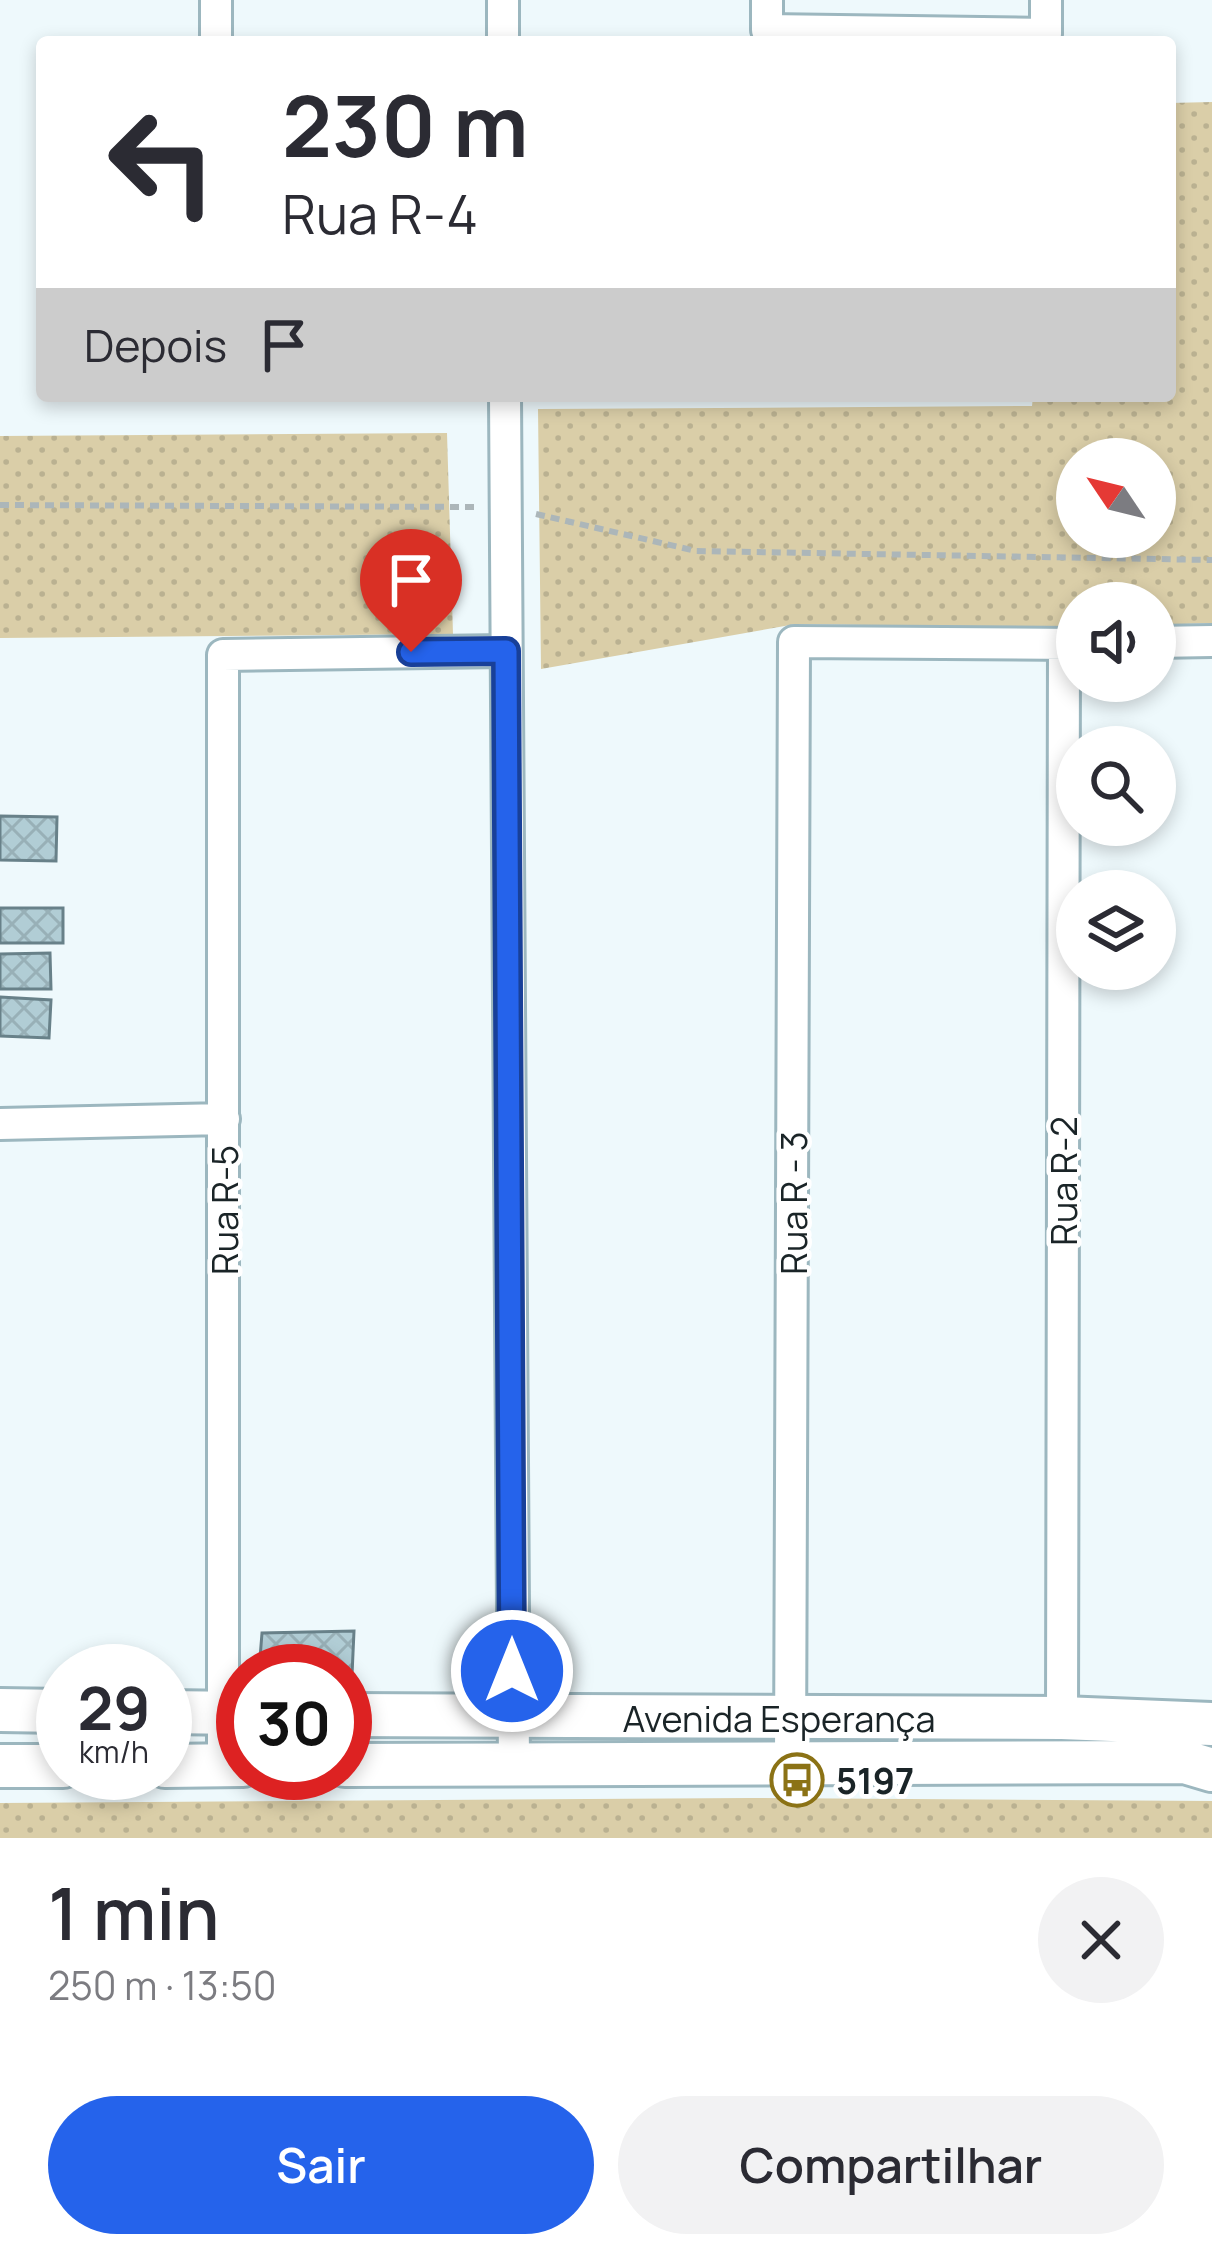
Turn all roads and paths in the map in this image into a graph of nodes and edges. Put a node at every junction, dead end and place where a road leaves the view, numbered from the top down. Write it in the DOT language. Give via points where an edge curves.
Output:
graph roads {
  1 [pos="216,0"];
  2 [pos="503,0"];
  3 [pos="767,0"];
  4 [pos="1046,0"];
  5 [pos="216,36"];
  6 [pos="503,36"];
  7 [pos="505,402"];
  8 [pos="0,505"];
  9 [pos="506,507"];
  10 [pos="1212,560"];
  11 [pos="1212,641"];
  12 [pos="794,642"];
  13 [pos="1176,642"];
  14 [pos="1056,644"];
  15 [pos="506,651"];
  16 [pos="1071,702"];
  17 [pos="224,1119"];
  18 [pos="0,1124"];
  19 [pos="232,1644"];
  20 [pos="0,1710"];
  21 [pos="36,1711"];
  22 [pos="372,1714"];
  23 [pos="512,1717"];
  24 [pos="792,1718"];
  25 [pos="1062,1718"];
  26 [pos="1212,1724"];
  27 [pos="790,1763"];
  28 [pos="514,1764"];
  29 [pos="372,1765"];
  30 [pos="0,1766"];
  31 [pos="36,1766"];
  32 [pos="1212,1771"];
  1 -- 5 [label="street"];
  2 -- 6 [label="street"];
  3 -- 4 [label="street" via="767,30 1046,34"];
  7 -- 9 [label="street"];
  8 -- 9 [label="path"];
  9 -- 10 [label="path" via="696,551"];
  9 -- 15 [label="street"];
  11 -- 13 [label="street"];
  12 -- 14 [label="street, Rua R-2"];
  12 -- 24 [label="street, Rua R - 3"];
  15 -- 17 [label="street, Rua R-5" via="223,655"];
  15 -- 23 [label="street"];
  16 -- 25 [label="street, Rua R-2"];
  17 -- 18 [label="street"];
  17 -- 19 [label="street, Rua R-5"];
  20 -- 21 [label="main road"];
  22 -- 23 [label="main road, Avenida Esperança"];
  23 -- 24 [label="main road, Avenida Esperança"];
  23 -- 28 [label="street"];
  24 -- 25 [label="main road, Avenida Esperança"];
  24 -- 27 [label="street, Rua R - 3"];
  25 -- 26 [label="main road, Avenida Esperança"];
  27 -- 28 [label="main road, Avenida Esperança"];
  27 -- 32 [label="main road, Avenida Esperança" via="1185,1762"];
  28 -- 29 [label="main road, Avenida Esperança"];
  30 -- 31 [label="main road"];
}
